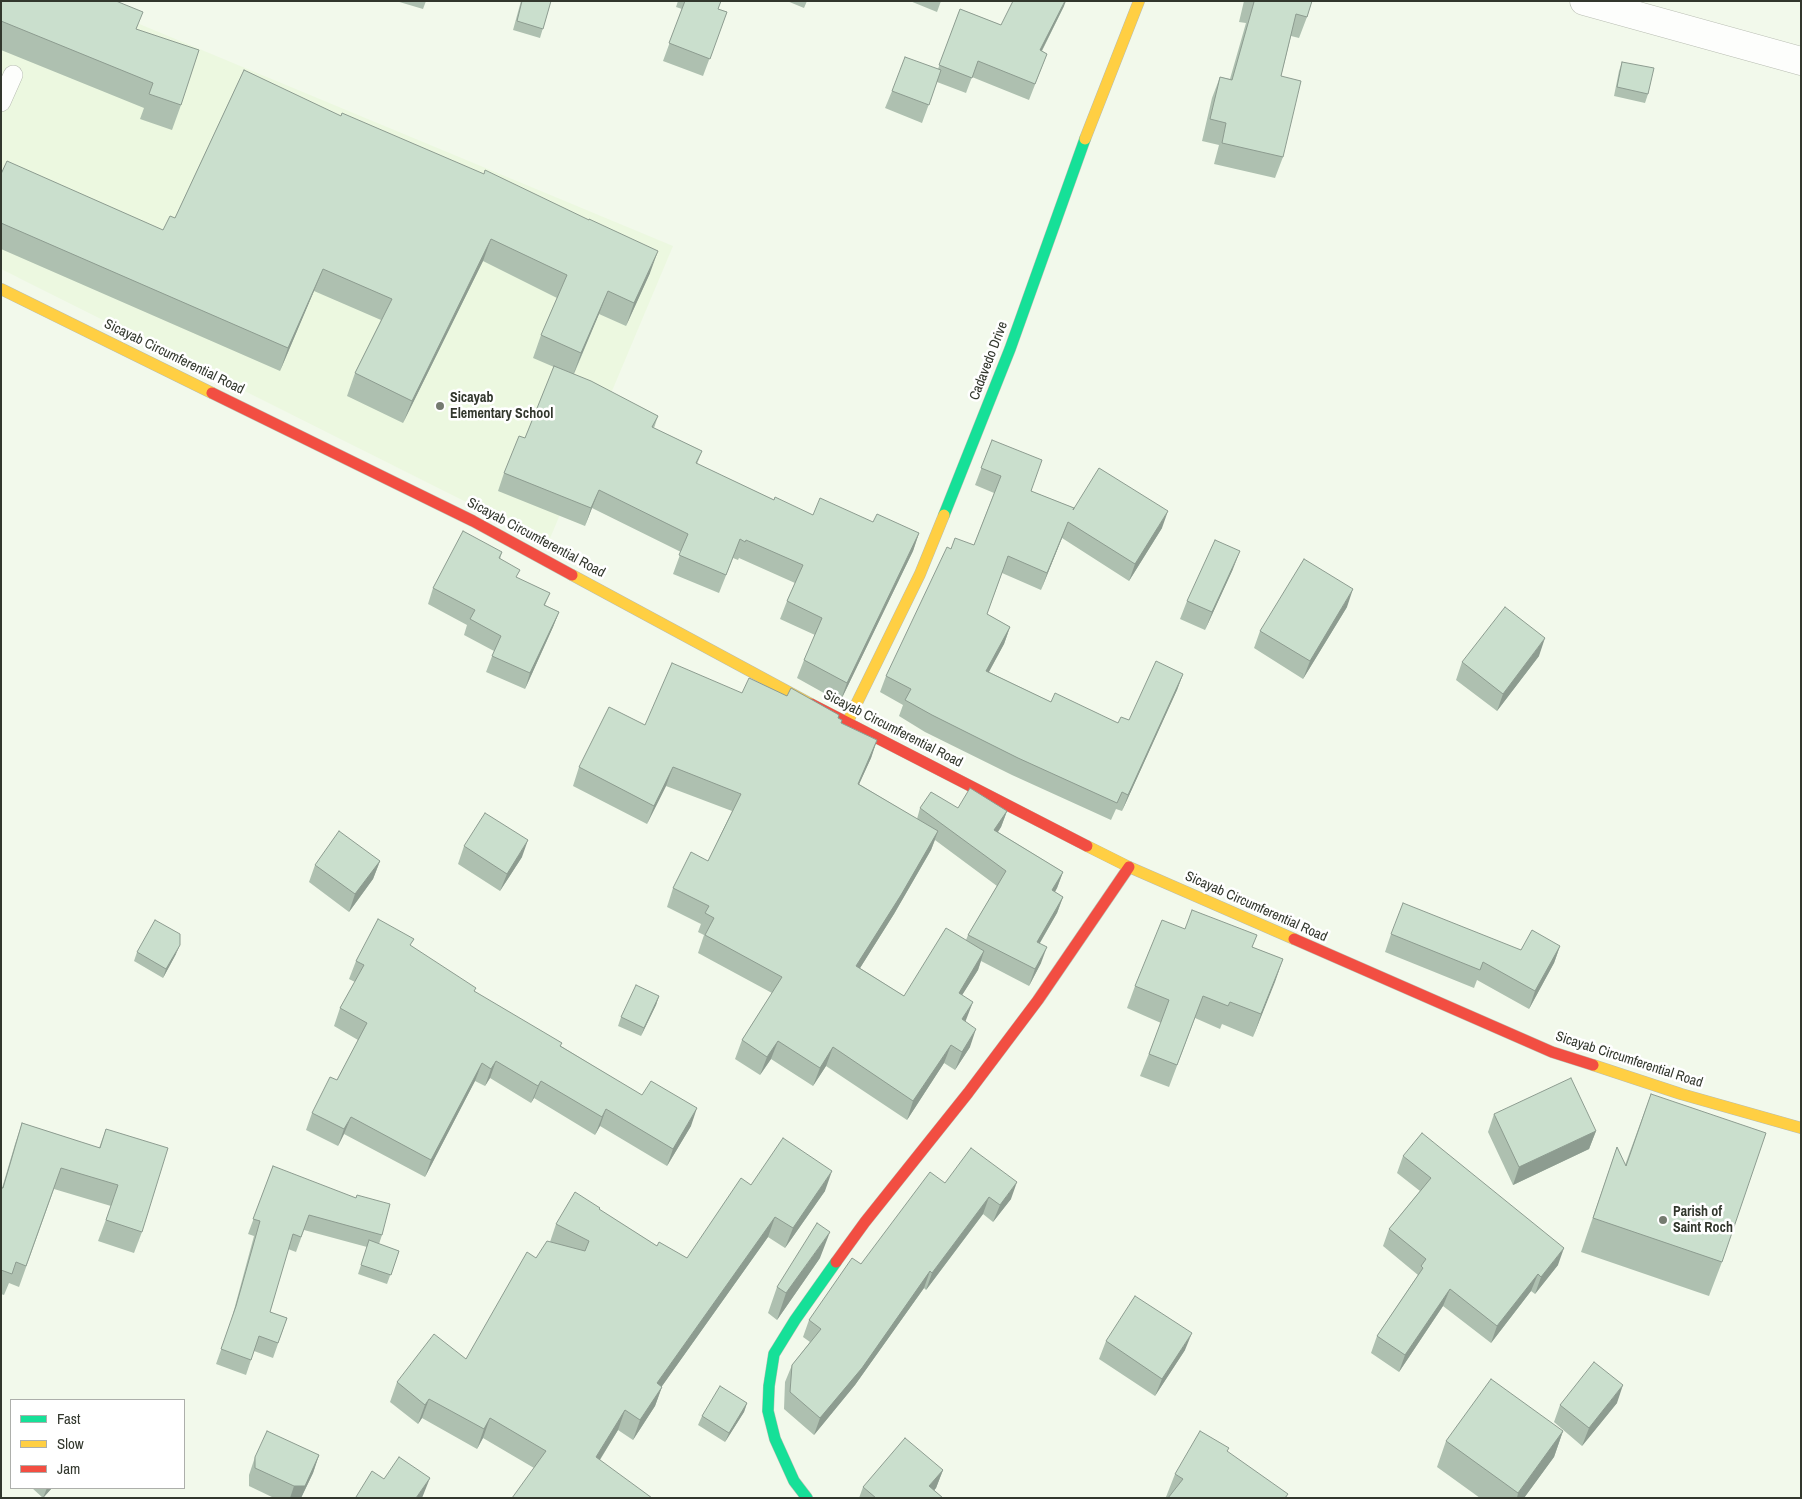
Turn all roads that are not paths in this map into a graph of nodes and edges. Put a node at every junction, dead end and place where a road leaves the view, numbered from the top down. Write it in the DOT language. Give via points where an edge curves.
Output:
graph roads {
  1 [pos="1139,1"];
  2 [pos="1584,1"];
  3 [pos="1801,61"];
  4 [pos="14,75"];
  5 [pos="1,102"];
  6 [pos="1,289"];
  7 [pos="847,723"];
  8 [pos="1129,868"];
  9 [pos="1801,1128"];
  10 [pos="807,1498"];
  1 -- 7 [label="street, Cadavedo Drive" via="963,469 920,574"];
  2 -- 3 [label="street"];
  4 -- 5 [label="lane"];
  6 -- 7 [label="street, Sicayab Circumferential Road" via="473,521"];
  7 -- 8 [label="street, Sicayab Circumferential Road"];
  8 -- 9 [label="street, Sicayab Circumferential Road" via="1552,1052"];
  8 -- 10 [label="street" via="1038,1000 865,1222 794,1320 774,1354 768,1386 768,1411 790,1472"];
}
